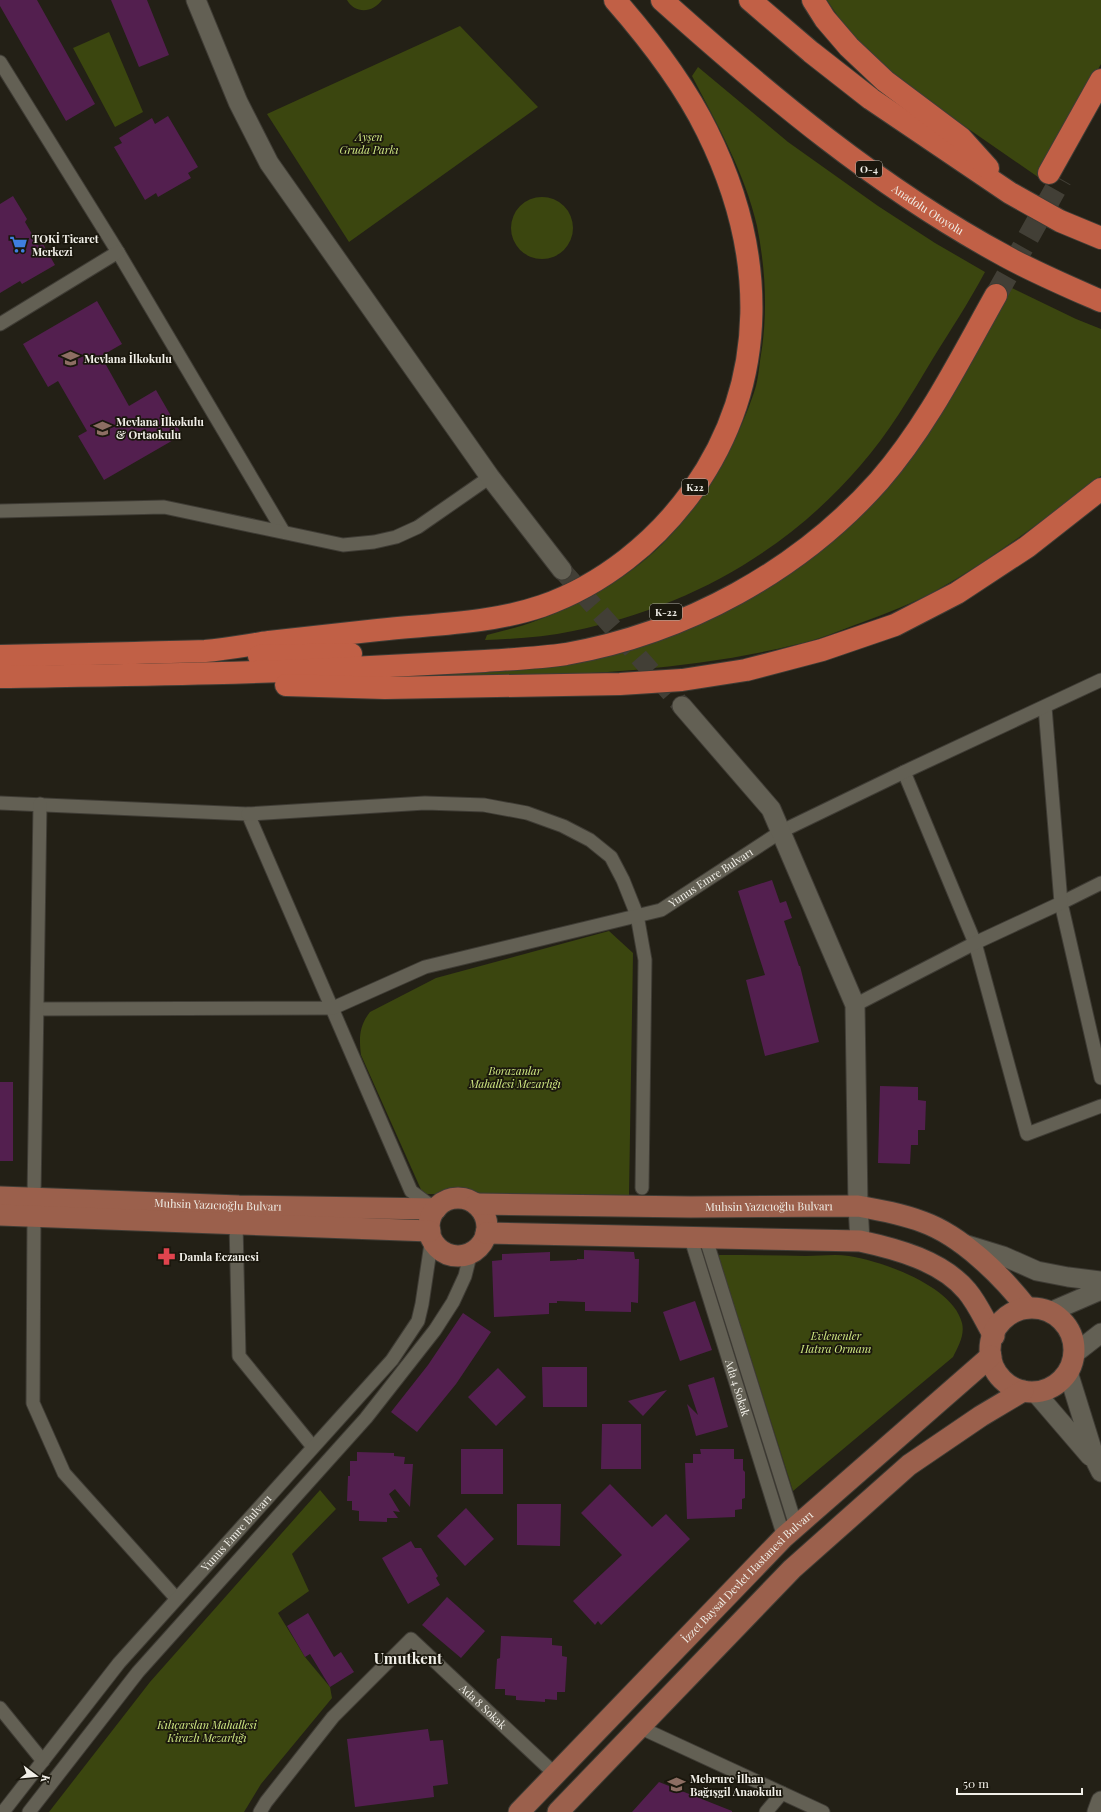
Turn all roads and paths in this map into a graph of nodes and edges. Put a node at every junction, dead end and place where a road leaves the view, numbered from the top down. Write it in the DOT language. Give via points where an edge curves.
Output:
graph roads {
  1 [pos="196,0"];
  2 [pos="616,0"];
  3 [pos="662,0"];
  4 [pos="750,0"];
  5 [pos="813,0"];
  6 [pos="0,62"];
  7 [pos="1101,80"];
  8 [pos="1101,106"];
  9 [pos="1010,193"];
  10 [pos="1101,238"];
  11 [pos="118,252"];
  12 [pos="1101,301"];
  13 [pos="0,324"];
  14 [pos="490,477"];
  15 [pos="1101,488"];
  16 [pos="0,512"];
  17 [pos="283,531"];
  18 [pos="562,570"];
  19 [pos="206,651"];
  20 [pos="0,656"];
  21 [pos="228,674"];
  22 [pos="0,677"];
  23 [pos="1101,680"];
  24 [pos="682,706"];
  25 [pos="1045,707"];
  26 [pos="904,772"];
  27 [pos="0,803"];
  28 [pos="40,804"];
  29 [pos="248,814"];
  30 [pos="782,831"];
  31 [pos="1101,883"];
  32 [pos="1061,902"];
  33 [pos="637,915"];
  34 [pos="975,943"];
  35 [pos="855,1005"];
  36 [pos="333,1008"];
  37 [pos="38,1009"];
  38 [pos="1101,1078"];
  39 [pos="1101,1106"];
  40 [pos="642,1188"];
  41 [pos="0,1197"];
  42 [pos="476,1204"];
  43 [pos="34,1206"];
  44 [pos="858,1206"];
  45 [pos="436,1209"];
  46 [pos="0,1215"];
  47 [pos="236,1223"];
  48 [pos="486,1233"];
  49 [pos="431,1234"];
  50 [pos="699,1239"];
  51 [pos="860,1241"];
  52 [pos="959,1242"];
  53 [pos="471,1252"];
  54 [pos="1101,1281"];
  55 [pos="1101,1290"];
  56 [pos="1027,1308"];
  57 [pos="1050,1312"];
  58 [pos="1101,1333"];
  59 [pos="994,1336"];
  60 [pos="991,1356"];
  61 [pos="1071,1363"];
  62 [pos="1029,1391"];
  63 [pos="313,1447"];
  64 [pos="1098,1467"];
  65 [pos="790,1532"];
  66 [pos="176,1598"];
  67 [pos="0,1708"];
  68 [pos="639,1727"];
  69 [pos="43,1761"];
  70 [pos="555,1774"];
  71 [pos="782,1793"];
  72 [pos="1101,1801"];
  73 [pos="3,1812"];
  74 [pos="30,1812"];
  75 [pos="260,1812"];
  76 [pos="519,1812"];
  77 [pos="558,1812"];
  78 [pos="766,1812"];
  79 [pos="823,1812"];
  80 [pos="1097,1812"];
  1 -- 14 [label="street" via="238,102 269,163"];
  2 -- 19 [label="highway, K22" via="654,48 707,131 734,193 745,236 751,270 750,346 737,400 726,432 710,465 678,509 643,545 592,583 545,605 511,616 476,622"];
  3 -- 12 [label="highway, Anadolu Otoyolu / O-4" via="757,83 883,180 1006,257"];
  4 -- 9 [label="highway" via="871,99"];
  5 -- 9 [label="highway" via="849,48 885,82 962,138"];
  6 -- 11 [label="street"];
  7 -- 8 [label="highway" via="1055,176"];
  9 -- 10 [label="highway" via="1060,221"];
  11 -- 13 [label="street"];
  11 -- 17 [label="street"];
  14 -- 17 [label="street" via="418,527 396,537 374,542 343,544"];
  14 -- 18 [label="street"];
  15 -- 21 [label="highway" via="1021,552 957,593 895,625 822,650 746,670 682,680 620,684 386,688 285,685"];
  16 -- 17 [label="street" via="164,507"];
  19 -- 20 [label="highway"];
  19 -- 21 [label="highway, K-22" via="263,656 398,652 523,644 594,634 640,623 702,597 795,540 821,519 865,476 922,398 990,292 938,398 900,455 879,481 829,530 800,552 770,574 704,610 665,628 632,639 563,654"];
  21 -- 22 [label="highway"];
  23 -- 25 [label="street, Yunus Emre Bulvarı"];
  24 -- 30 [label="street" via="771,809"];
  25 -- 26 [label="street, Yunus Emre Bulvarı"];
  25 -- 32 [label="street"];
  26 -- 30 [label="street, Yunus Emre Bulvarı"];
  26 -- 34 [label="street"];
  27 -- 28 [label="street"];
  28 -- 29 [label="street"];
  28 -- 37 [label="street"];
  29 -- 33 [label="street" via="425,803 484,805 527,813 563,826 590,840 610,857 624,880"];
  29 -- 36 [label="street"];
  30 -- 33 [label="street, Yunus Emre Bulvarı" via="661,910"];
  30 -- 35 [label="street"];
  31 -- 32 [label="street"];
  32 -- 34 [label="street"];
  32 -- 38 [label="street"];
  33 -- 36 [label="street, Yunus Emre Bulvarı" via="425,966"];
  33 -- 40 [label="street" via="645,960"];
  34 -- 35 [label="street"];
  34 -- 39 [label="street" via="1027,1134"];
  35 -- 44 [label="street"];
  36 -- 37 [label="street"];
  36 -- 45 [label="street" via="411,1191"];
  37 -- 43 [label="street"];
  41 -- 43 [label="main road, Muhsin Yazıcıoğlu Bulvarı"];
  42 -- 44 [label="main road, Muhsin Yazıcıoğlu Bulvarı"];
  42 -- 45 [label="main road" via="468,1199 450,1199"];
  42 -- 48 [label="main road" via="485,1217"];
  43 -- 45 [label="main road, Muhsin Yazıcıoğlu Bulvarı"];
  43 -- 46 [label="main road"];
  43 -- 47 [label="main road"];
  43 -- 66 [label="street" via="33,1403 64,1474"];
  44 -- 51 [label="street"];
  44 -- 52 [label="main road, Muhsin Yazıcıoğlu Bulvarı" via="885,1210 924,1222"];
  45 -- 49 [label="main road" via="431,1220"];
  47 -- 49 [label="main road"];
  47 -- 63 [label="street" via="238,1356"];
  48 -- 50 [label="main road"];
  48 -- 53 [label="main road" via="481,1244"];
  49 -- 53 [label="main road" via="435,1244 448,1253 456,1255"];
  49 -- 63 [label="street, Yunus Emre Bulvarı" via="418,1321 392,1360"];
  50 -- 51 [label="main road"];
  50 -- 65 [label="street, Ada 4 Sokak"];
  51 -- 59 [label="main road" via="895,1249 947,1273 967,1291"];
  52 -- 54 [label="street" via="1003,1256 1037,1271"];
  52 -- 56 [label="main road, Muhsin Yazıcıoğlu Bulvarı" via="997,1274"];
  53 -- 74 [label="street" via="465,1276 453,1302 430,1337 366,1418 138,1672"];
  55 -- 57 [label="street"];
  56 -- 57 [label="main road"];
  56 -- 59 [label="main road" via="1015,1312 1004,1320"];
  57 -- 61 [label="main road" via="1070,1331 1074,1344"];
  58 -- 61 [label="street"];
  59 -- 60 [label="main road"];
  60 -- 62 [label="main road" via="995,1369 1003,1380 1014,1388"];
  60 -- 65 [label="main road, İzzet Baysal Devlet Hastanesi Bulvarı"];
  61 -- 62 [label="main road" via="1062,1379 1052,1387"];
  61 -- 64 [label="street"];
  62 -- 64 [label="street"];
  62 -- 68 [label="main road" via="981,1416 909,1465 792,1569"];
  63 -- 66 [label="street, Yunus Emre Bulvarı"];
  65 -- 70 [label="main road, İzzet Baysal Devlet Hastanesi Bulvarı"];
  66 -- 69 [label="street, Yunus Emre Bulvarı" via="119,1663"];
  67 -- 69 [label="street"];
  68 -- 71 [label="street"];
  68 -- 77 [label="main road"];
  69 -- 73 [label="street, Yunus Emre Bulvarı"];
  70 -- 75 [label="street, Ada 8 Sokak" via="411,1639 333,1717"];
  70 -- 76 [label="main road, İzzet Baysal Devlet Hastanesi Bulvarı"];
  71 -- 78 [label="street"];
  71 -- 79 [label="street"];
  72 -- 80 [label="street"];
}
